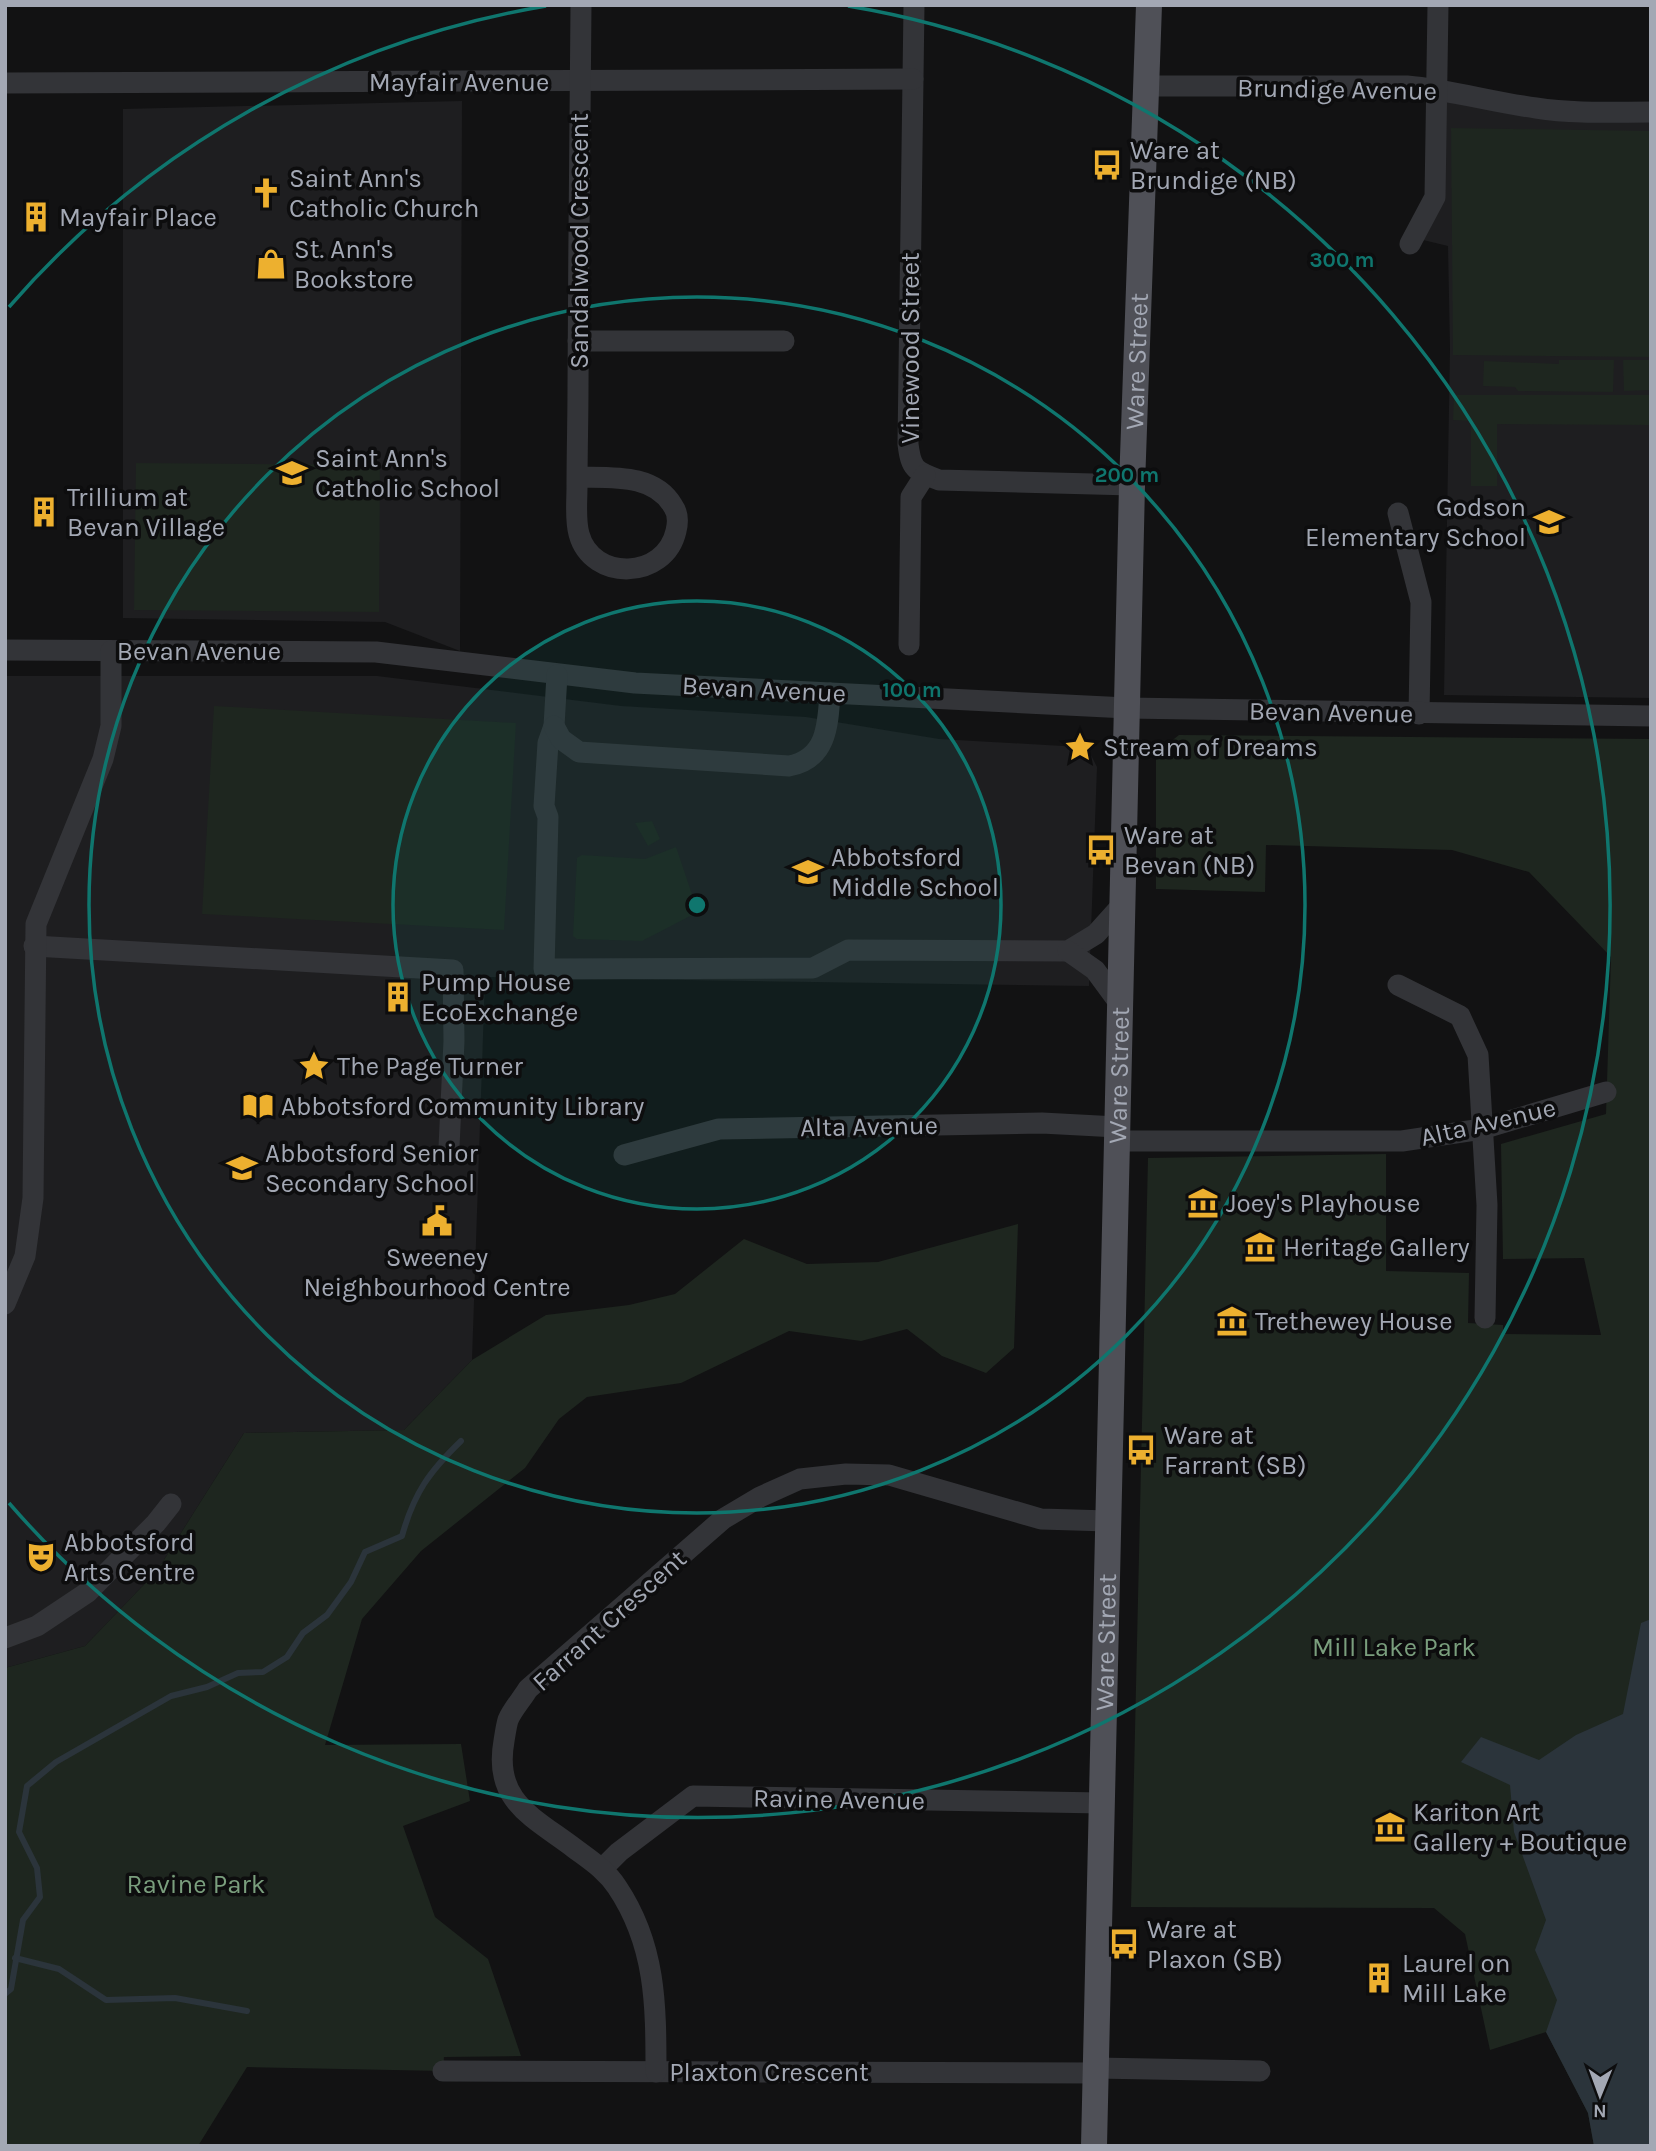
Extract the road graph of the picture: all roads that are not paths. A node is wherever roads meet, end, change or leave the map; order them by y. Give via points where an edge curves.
1 (581, 5) edge
2 (914, 5) edge
3 (1149, 5) edge
4 (1438, 5) edge
5 (913, 79) junction
6 (580, 82) junction
7 (5, 83) edge
8 (1147, 86) junction
9 (1437, 89) junction
10 (1651, 112) edge
11 (1410, 244) dead end
12 (578, 341) junction
13 (784, 341) dead end
14 (925, 475) junction
15 (577, 477) junction
16 (1132, 485) junction
17 (1398, 513) dead end
18 (909, 645) dead end
19 (5, 650) edge
20 (111, 651) junction
21 (557, 675) junction
22 (830, 693) junction
23 (1127, 708) junction
24 (1419, 714) junction
25 (1651, 716) edge
26 (554, 726) junction
27 (1122, 905) junction
28 (34, 946) junction
29 (1068, 951) junction
30 (1398, 985) dead end
31 (1120, 1004) junction
32 (1606, 1092) dead end
33 (1482, 1129) junction
34 (1117, 1134) junction
35 (449, 1147) dead end
36 (624, 1155) dead end
37 (5, 1304) edge
38 (1485, 1318) dead end
39 (171, 1504) dead end
40 (1108, 1521) junction
41 (5, 1638) edge
42 (1102, 1802) junction
43 (602, 1869) junction
44 (1096, 2070) junction
45 (443, 2071) dead end
46 (1260, 2071) dead end
47 (656, 2072) junction
48 (1094, 2146) edge

1 - 6 street, Sandalwood Crescent
2 - 5 street, Vinewood Street
3 - 8 main road, Ware Street
4 - 9 street
5 - 6 street, Mayfair Avenue
5 - 14 street, Vinewood Street via 908,443 910,461
6 - 7 street, Mayfair Avenue
6 - 12 street, Sandalwood Crescent
8 - 9 street, Brundige Avenue
8 - 16 main road, Ware Street
9 - 10 street, Brundige Avenue via 1537,109
9 - 11 street via 1435,197
12 - 13 street
12 - 15 street, Sandalwood Crescent
14 - 16 street, Vinewood Street via 939,480
14 - 18 street via 911,497
15 - 15 street, Sandalwood Crescent via 579,534 594,558 621,569 641,568 666,553 678,525 667,496 639,481
16 - 23 main road, Ware Street
17 - 24 street via 1421,602
19 - 20 street, Bevan Avenue
20 - 21 street, Bevan Avenue via 376,652
20 - 28 street via 110,736 36,924
21 - 22 street, Bevan Avenue
21 - 26 street
22 - 23 street, Bevan Avenue
22 - 26 street via 828,724 814,755 789,766 587,753 569,746
23 - 24 street, Bevan Avenue
23 - 27 main road, Ware Street
24 - 25 street, Bevan Avenue
26 - 29 street via 548,743 544,806 548,817 544,969 813,968 848,950
27 - 29 street via 1096,934
27 - 31 main road, Ware Street
28 - 35 street via 453,970
28 - 37 street via 33,1198 24,1256
29 - 31 street via 1095,970
30 - 33 street via 1460,1016 1478,1055
31 - 34 main road, Ware Street
32 - 33 street, Alta Avenue
33 - 34 street, Alta Avenue via 1402,1141
33 - 38 street via 1487,1205
34 - 36 street, Alta Avenue via 1042,1123 719,1129
34 - 40 main road, Ware Street
39 - 41 street via 88,1592 37,1626
40 - 42 main road, Ware Street
40 - 43 street, Farrant Crescent via 1041,1519 889,1475 846,1474 800,1479 723,1519 550,1668 528,1689 508,1720 502,1776 511,1796 524,1811
42 - 43 street, Ravine Avenue via 693,1796
42 - 44 main road, Ware Street
43 - 47 street, Farrant Crescent via 617,1887 645,1941 655,2000
44 - 46 street, Plaxton Crescent
44 - 47 street, Plaxton Crescent
44 - 48 main road, Ware Street
45 - 47 street, Plaxton Crescent

